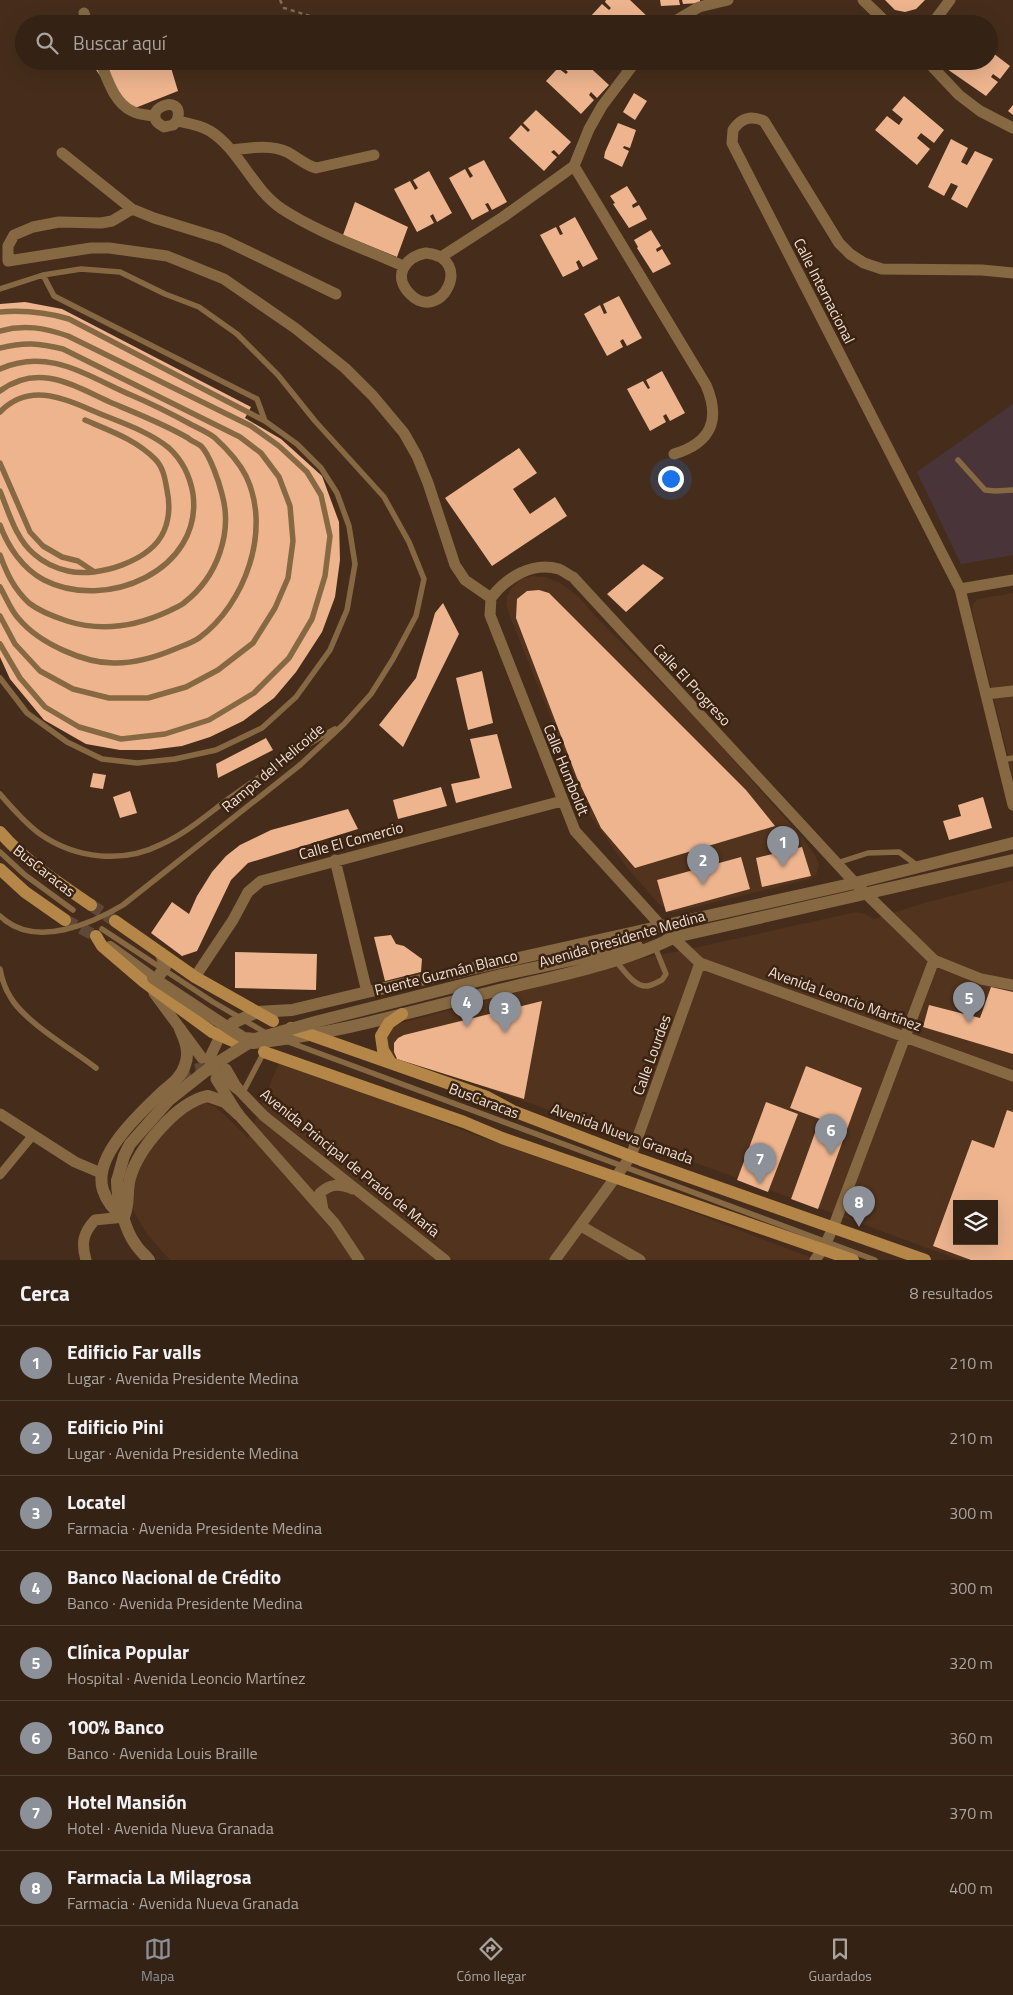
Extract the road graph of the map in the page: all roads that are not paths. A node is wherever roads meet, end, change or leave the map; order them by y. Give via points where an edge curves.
1 (728, 0) edge
2 (863, 0) edge
3 (950, 0) edge
4 (686, 15) edge
5 (879, 15) edge
6 (939, 15) edge
7 (104, 70) edge
8 (629, 70) edge
9 (935, 70) edge
10 (155, 116) junction
11 (177, 121) junction
12 (1013, 128) edge
13 (231, 150) junction
14 (62, 153) dead end
15 (374, 155) dead end
16 (574, 166) junction
17 (132, 209) junction
18 (441, 257) junction
19 (403, 266) junction
20 (1013, 273) edge
21 (43, 275) junction
22 (0, 289) edge
23 (336, 294) dead end
24 (0, 312) edge
25 (0, 331) edge
26 (0, 348) edge
27 (0, 369) edge
28 (0, 391) edge
29 (0, 412) edge
30 (85, 420) dead end
31 (265, 420) junction
32 (674, 454) dead end
33 (958, 460) dead end
34 (0, 463) edge
35 (1013, 490) edge
36 (0, 491) edge
37 (0, 526) edge
38 (0, 555) edge
39 (94, 571) junction
40 (1013, 580) edge
41 (0, 587) edge
42 (960, 589) junction
43 (491, 598) junction
44 (0, 616) edge
45 (0, 644) edge
46 (0, 678) edge
47 (1013, 691) edge
48 (986, 694) junction
49 (344, 724) junction
50 (1008, 759) edge
51 (0, 794) edge
52 (562, 801) junction
53 (1013, 805) edge
54 (0, 832) edge
55 (1013, 843) edge
56 (0, 852) edge
57 (335, 860) junction
58 (1013, 860) edge
59 (837, 863) junction
60 (919, 866) junction
61 (0, 869) edge
62 (855, 883) junction
63 (866, 895) junction
64 (91, 905) tunnel mouth
65 (728, 912) junction
66 (69, 915) joint
67 (0, 916) edge
68 (115, 921) tunnel mouth
69 (662, 927) junction
70 (99, 933) tunnel mouth
71 (675, 937) junction
72 (656, 947) junction
73 (161, 952) junction
74 (615, 960) junction
75 (934, 960) junction
76 (700, 964) junction
77 (0, 969) edge
78 (154, 977) junction
79 (194, 977) junction
80 (1013, 985) edge
81 (367, 992) junction
82 (257, 1012) junction
83 (402, 1014) junction
84 (241, 1019) junction
85 (273, 1021) dead end
86 (291, 1028) dead end
87 (180, 1029) junction
88 (220, 1036) junction
89 (308, 1036) junction
90 (906, 1036) junction
91 (255, 1039) junction
92 (284, 1040) junction
93 (240, 1044) joint
94 (264, 1052) joint
95 (202, 1058) dead end
96 (391, 1063) junction
97 (96, 1068) dead end
98 (217, 1073) junction
99 (1013, 1076) edge
100 (239, 1091) junction
101 (0, 1114) edge
102 (238, 1114) junction
103 (33, 1136) junction
104 (628, 1161) junction
105 (101, 1173) junction
106 (0, 1175) edge
107 (616, 1178) junction
108 (359, 1191) junction
109 (324, 1213) junction
110 (124, 1217) junction
111 (581, 1226) junction
112 (833, 1228) junction
113 (825, 1245) junction
114 (86, 1260) edge
115 (149, 1260) edge
116 (359, 1260) edge
117 (445, 1260) edge
118 (555, 1260) edge
119 (640, 1260) edge
120 (815, 1260) edge
121 (853, 1260) edge
122 (875, 1260) edge
123 (925, 1260) edge

1 - 4 street via 700,7
2 - 5 street
3 - 6 street
7 - 10 street via 123,105 132,112
8 - 16 street via 602,106
9 - 12 street via 973,106
10 - 11 street via 164,127
10 - 11 street via 158,108 169,104 177,110
11 - 13 street via 209,130
13 - 15 street via 278,148 316,168
13 - 19 street via 280,208 301,221
14 - 17 street
16 - 18 street
16 - 32 street via 713,400 709,431 690,450
17 - 23 street via 222,239
17 - 43 street via 112,221 101,223 60,222 33,227 14,235 8,246 8,261 91,248 167,256 224,279 287,322 345,368 404,434 428,483 455,565 465,580
18 - 19 street via 419,254
18 - 19 street via 451,270 452,279 445,294 430,302 421,301 408,292 401,277
20 - 42 street, Calle Internacional via 882,269 864,263 839,243 764,121 751,117 743,119 733,130 732,143
21 - 22 lane
21 - 31 lane via 54,296 257,399
21 - 49 lane via 81,269 120,272 199,307 237,334 278,375 384,496 409,542 424,579 416,616 393,659 371,694
24 - 31 lane via 44,312 70,319
25 - 45 lane via 16,327 44,328 68,336 251,426 307,472 321,495 330,536 324,576 312,619 289,658 254,693 209,720 165,734 121,739 80,727 45,707 20,678
26 - 44 lane via 40,343 63,349 240,437 261,453 279,476 290,506 293,541 288,578 276,608 253,643 218,670 186,687 148,698 109,698 73,689 40,671 15,644
27 - 41 lane via 14,362 56,362 164,409 214,437 246,476 255,503 255,537 249,572 228,609 198,639 155,658 116,664 80,657 45,642 18,619
28 - 38 lane via 13,382 47,377 71,384 201,446 217,477 224,502 226,530 219,557 204,584 184,603 152,619 115,627 83,626 30,604 10,582
29 - 37 lane via 27,395 49,394 148,436 169,448 182,464 191,482 195,508 188,532 173,557 149,577 120,588 92,592 44,580 21,562
30 - 39 lane via 137,443 156,460 164,473 170,511 164,532 146,553 120,566
31 - 46 lane via 297,444 327,476 350,526 355,564 347,610 330,650 296,697 262,728 216,750 138,763 102,759 67,742 27,713
33 - 35 lane via 985,490
34 - 39 lane via 30,532 43,546
36 - 39 lane via 20,539 33,554 48,564 70,571
40 - 42 street
42 - 48 street, Calle Internacional
43 - 52 street, Calle Humboldt via 490,615
43 - 59 street, Calle El Progreso via 501,584 517,573 540,568 559,569 573,578
47 - 48 street
48 - 50 street, Calle Internacional
49 - 51 lane, Rampa del Helicoide via 294,752 172,839 130,855 113,857 84,853 54,842 39,833
49 - 67 lane, Rampa del Helicoide, bridge via 300,765 122,905 106,914 91,922 40,932 17,929
50 - 53 street, Calle Internacional
52 - 57 street, Calle El Comercio
52 - 69 street, Calle Humboldt via 575,831
54 - 64 main road via 37,868
55 - 60 street, Avenida Presidente Medina
56 - 66 lane, BusCaracas
57 - 79 street, Calle El Comercio via 261,881 248,892
57 - 81 street
58 - 63 street, Avenida Presidente Medina
59 - 60 lane via 868,853 899,852
59 - 62 street, Calle El Progreso
60 - 62 street, Avenida Presidente Medina
61 - 66 main road via 25,892
62 - 63 street, Calle El Progreso
62 - 65 street, Avenida Presidente Medina
63 - 71 street, Avenida Presidente Medina
63 - 75 street, Calle El Progreso
65 - 69 street, Avenida Presidente Medina
65 - 71 street
68 - 73 main road
69 - 71 street, Calle Humboldt
69 - 81 street, Avenida Presidente Medina
70 - 78 street
71 - 72 street, Avenida Presidente Medina
71 - 76 street, Avenida Leoncio Martínez
71 - 91 street, Puente Guzmán Blanco, bridge via 501,975
72 - 74 street, Avenida Presidente Medina
72 - 74 lane via 666,974 662,980 647,986 638,984
73 - 78 street via 164,960
73 - 79 main road
74 - 83 street, Avenida Presidente Medina
75 - 80 street via 981,979
75 - 90 street
76 - 90 street, Avenida Leoncio Martínez
76 - 104 street, Calle Lourdes
77 - 97 lane via 11,999 24,1014
78 - 84 lane, BusCaracas
78 - 87 street via 163,1004
78 - 88 main road
78 - 91 street, bridge via 236,1034
79 - 82 main road
81 - 82 street, Avenida Presidente Medina via 292,1010
82 - 84 street
82 - 85 main road
83 - 89 street, Avenida Presidente Medina
83 - 96 main road via 389,1023 381,1036 383,1050
84 - 88 street
84 - 92 lane, BusCaracas
86 - 89 main road, Avenida Nueva Granada
87 - 95 street
87 - 105 street via 187,1059 179,1076 128,1127 110,1151
88 - 93 main road
88 - 98 street via 211,1055
89 - 92 street, Avenida Presidente Medina
89 - 96 main road, Avenida Nueva Granada
90 - 99 street, Avenida Leoncio Martínez
90 - 112 street
91 - 110 street, Puente Guzmán Blanco, bridge via 212,1066 169,1100 130,1144 116,1181
92 - 93 street, Avenida Presidente Medina
92 - 104 lane, BusCaracas
94 - 100 lane
94 - 107 main road
96 - 104 main road, Avenida Nueva Granada via 486,1097
98 - 100 street
98 - 102 street
100 - 108 street, Avenida Principal de Prado de María via 264,1116
101 - 103 street
102 - 109 street
102 - 110 street via 225,1102 208,1096 192,1102 171,1118 146,1145 134,1168
103 - 105 street via 75,1162
103 - 106 street
104 - 107 street, Calle Lourdes
104 - 112 main road, Avenida Nueva Granada
104 - 113 lane, BusCaracas
105 - 110 street via 101,1183 109,1203
107 - 111 street
107 - 113 main road
108 - 109 street via 339,1184 328,1186 320,1193
108 - 117 street, Avenida Principal de Prado de María
109 - 116 street
110 - 114 street via 95,1220 87,1229 83,1248
110 - 115 street via 135,1245
111 - 118 street
111 - 119 street
112 - 113 street
112 - 123 main road, Avenida Nueva Granada
113 - 120 street
113 - 121 main road
113 - 122 lane, BusCaracas

